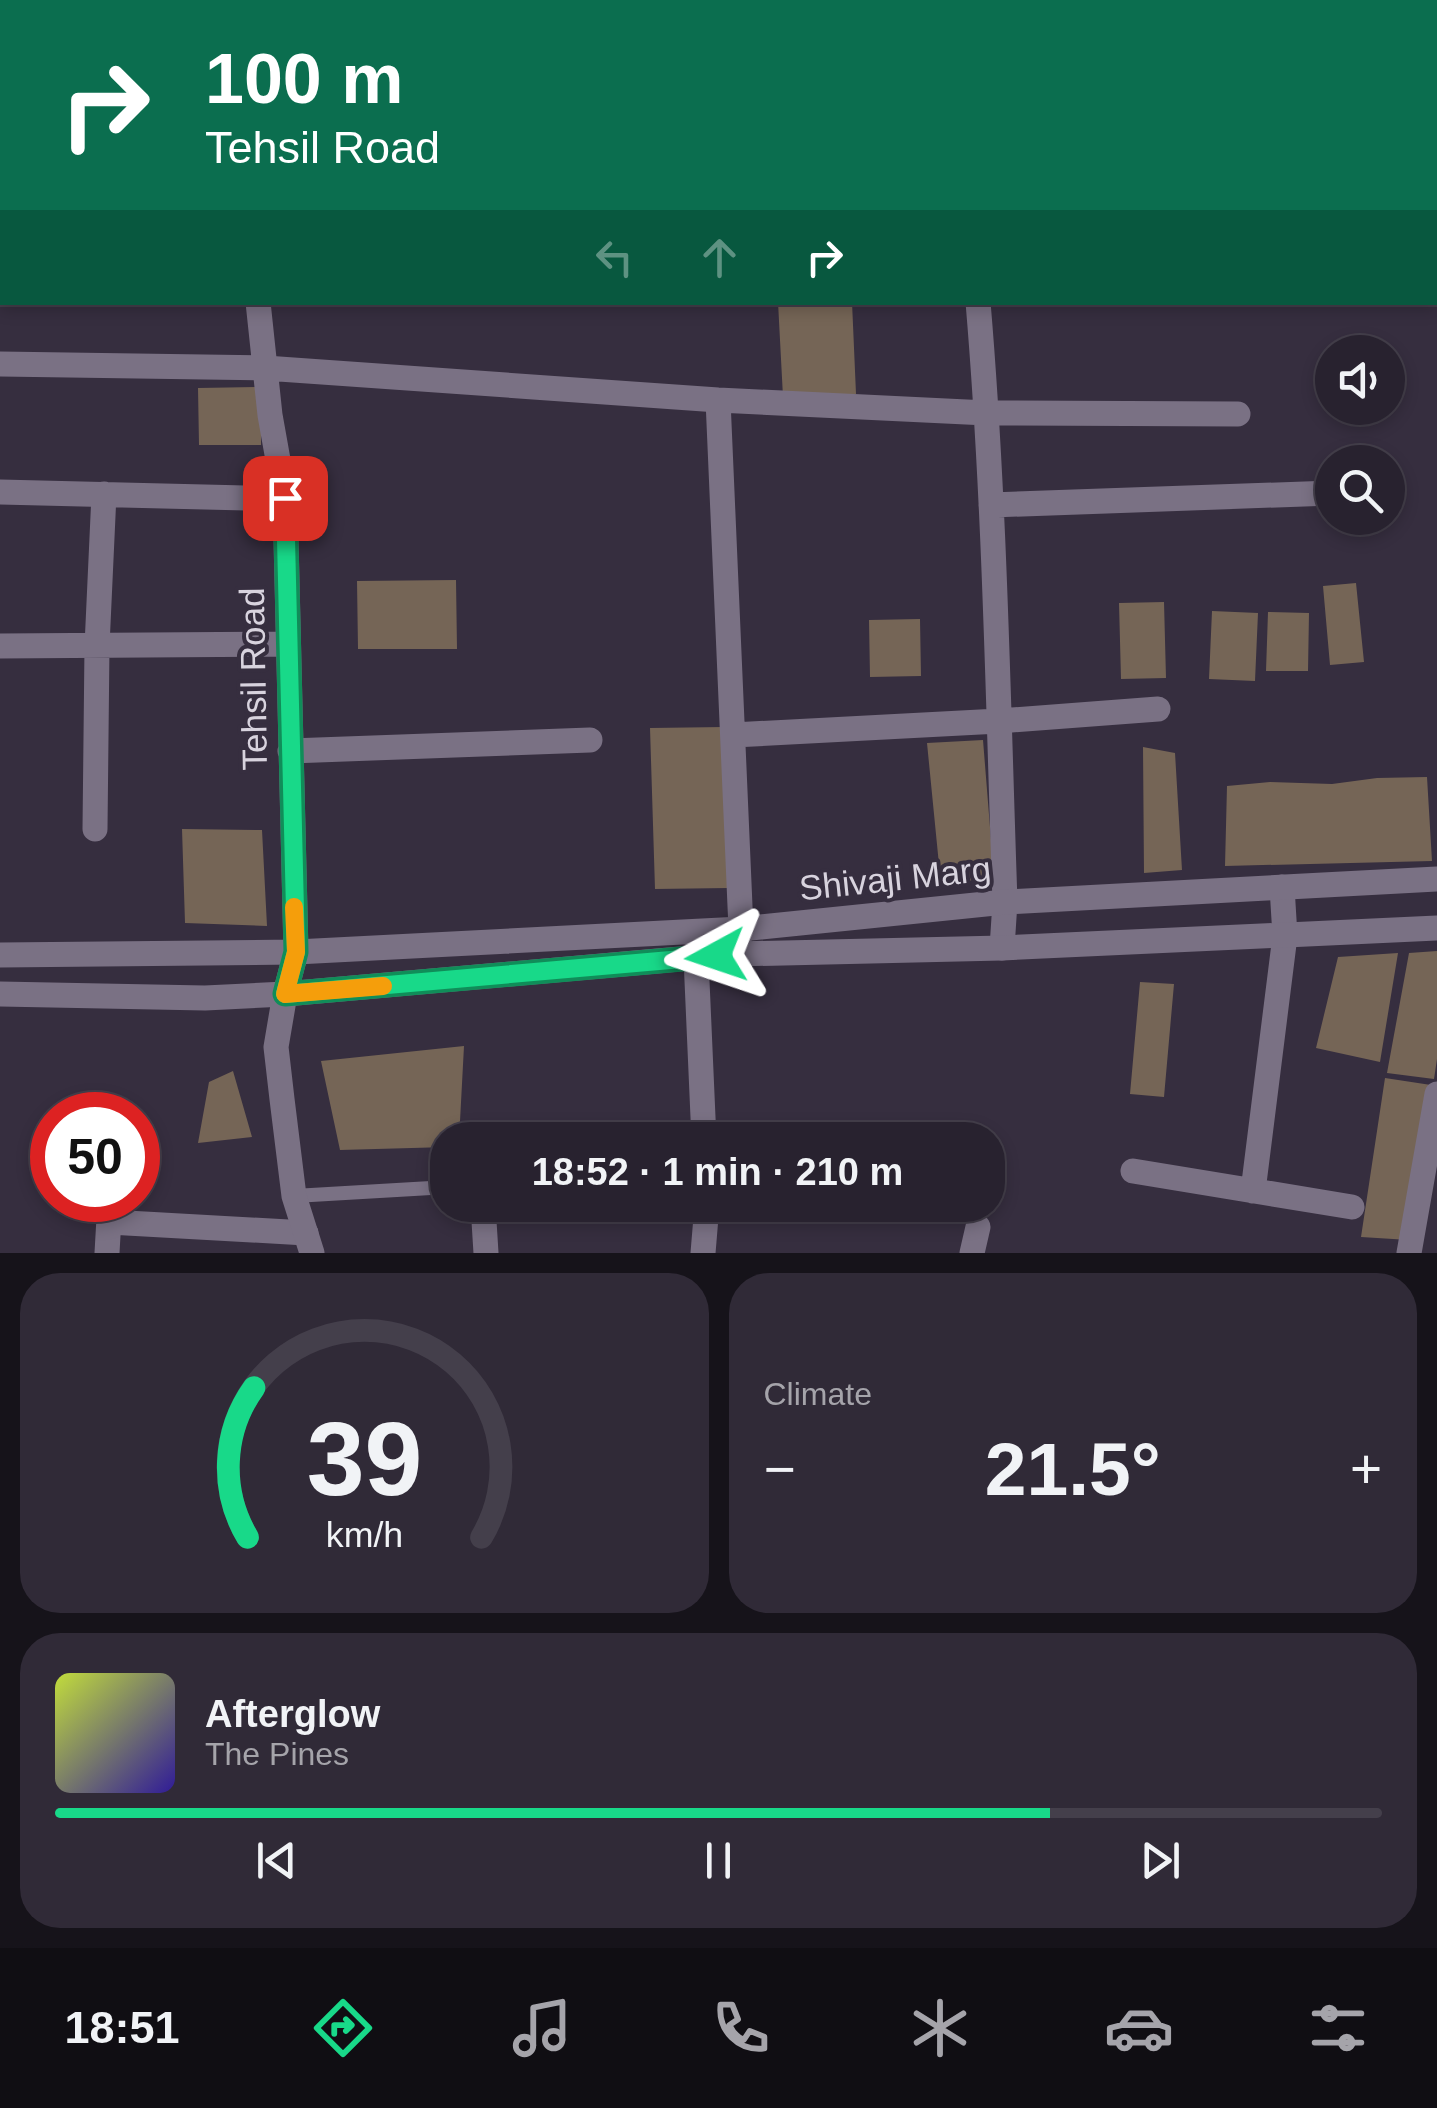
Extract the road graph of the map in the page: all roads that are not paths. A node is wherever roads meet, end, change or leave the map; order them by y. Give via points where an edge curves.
1 (258, 305) edge
2 (978, 305) edge
3 (0, 364) edge
4 (265, 368) junction
5 (718, 400) junction
6 (987, 413) junction
7 (1238, 414) dead end
8 (0, 492) edge
9 (104, 494) junction
10 (1315, 495) edge
11 (285, 498) junction
12 (991, 506) junction
13 (287, 644) junction
14 (0, 646) edge
15 (97, 646) junction
16 (1158, 709) dead end
17 (999, 720) junction
18 (732, 735) junction
19 (590, 740) dead end
20 (290, 751) junction
21 (95, 829) dead end
22 (1437, 879) edge
23 (1282, 888) junction
24 (1005, 902) junction
25 (1437, 928) edge
26 (1286, 936) junction
27 (738, 941) junction
28 (1002, 948) junction
29 (296, 952) junction
30 (0, 955) edge
31 (696, 958) junction
32 (0, 994) edge
33 (285, 994) junction
34 (1437, 1094) edge
35 (703, 1122) edge
36 (1133, 1171) dead end
37 (430, 1189) edge
38 (1252, 1190) junction
39 (294, 1196) junction
40 (1352, 1207) dead end
41 (160, 1219) edge
42 (109, 1222) edge
43 (485, 1222) edge
44 (706, 1222) edge
45 (978, 1227) dead end
46 (309, 1243) edge
47 (107, 1253) edge
48 (486, 1253) edge
49 (703, 1253) edge
50 (972, 1253) edge
51 (1409, 1253) edge

1 - 4 street, Tehsil Road
2 - 6 street
3 - 4 street
4 - 5 street
4 - 11 street, Tehsil Road
5 - 6 street
5 - 18 street
6 - 7 street
6 - 12 street
8 - 9 street
9 - 11 street
9 - 15 street
10 - 12 street
11 - 13 street, Tehsil Road
12 - 17 street
13 - 15 street
13 - 20 street, Tehsil Road
14 - 15 street
15 - 21 street
16 - 17 street
17 - 18 street
17 - 24 street
18 - 27 street
19 - 20 street
20 - 29 street, Tehsil Road
22 - 23 street, Shivaji Marg
23 - 24 street, Shivaji Marg
23 - 26 street
24 - 27 street, Shivaji Marg
24 - 28 street
25 - 26 street, Shivaji Marg
26 - 28 street, Shivaji Marg
26 - 38 street
27 - 28 street, Shivaji Marg
27 - 29 street, Shivaji Marg
27 - 31 street, Shivaji Marg
29 - 30 street, Shivaji Marg
29 - 33 street, Tehsil Road
31 - 33 street, Shivaji Marg
31 - 35 street
32 - 33 street, Shivaji Marg
33 - 39 street, Tehsil Road via 276,1047
34 - 51 street
36 - 38 street
37 - 39 lane
38 - 40 street
39 - 46 street, Tehsil Road
41 - 46 street
42 - 47 street
43 - 48 street
44 - 49 street
45 - 50 street

